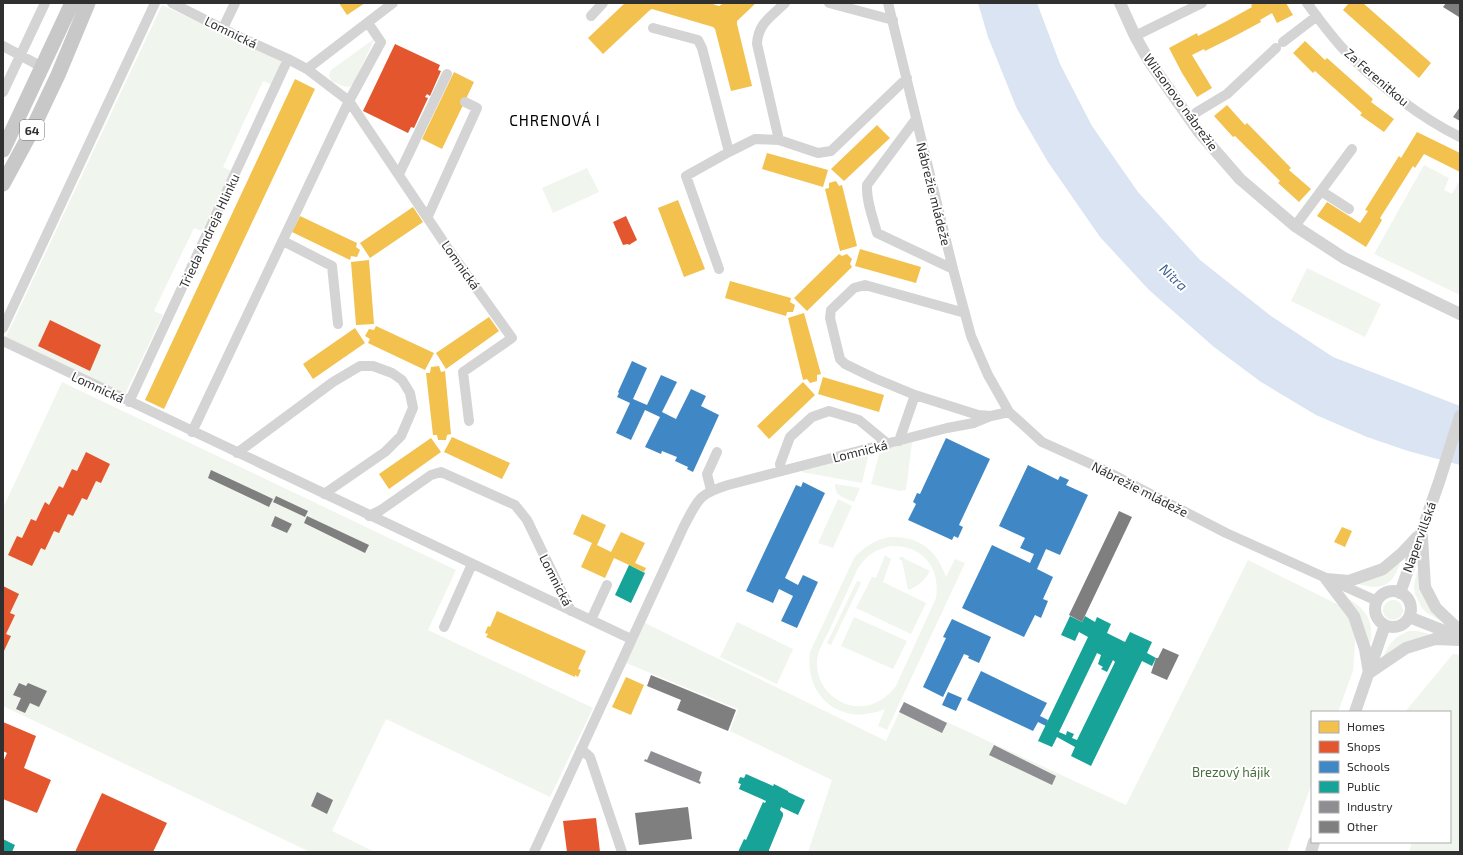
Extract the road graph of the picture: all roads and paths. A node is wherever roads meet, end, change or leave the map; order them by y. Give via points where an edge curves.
1 (45, 3) edge
2 (72, 3) edge
3 (88, 3) edge
4 (155, 3) edge
5 (172, 3) edge
6 (235, 3) edge
7 (393, 3) edge
8 (603, 3) edge
9 (785, 3) edge
10 (829, 3) edge
11 (888, 3) edge
12 (1120, 3) edge
13 (1202, 3) edge
14 (1307, 3) edge
15 (591, 16) dead end
16 (1317, 16) junction
17 (893, 20) junction
18 (368, 23) junction
19 (223, 28) junction
20 (653, 28) dead end
21 (1136, 36) junction
22 (3, 46) edge
23 (20, 55) junction
24 (288, 59) junction
25 (42, 66) junction
26 (307, 70) junction
27 (447, 74) dead end
28 (58, 75) junction
29 (907, 78) junction
30 (3, 92) edge
31 (349, 101) junction
32 (465, 102) dead end
33 (916, 119) junction
34 (1190, 119) junction
35 (1460, 137) edge
36 (779, 140) junction
37 (1352, 149) dead end
38 (3, 150) edge
39 (729, 152) junction
40 (398, 174) junction
41 (3, 184) edge
42 (1321, 191) junction
43 (1349, 209) dead end
44 (428, 216) junction
45 (1295, 226) junction
46 (283, 241) junction
47 (719, 269) dead end
48 (953, 269) junction
49 (965, 313) junction
50 (1460, 314) edge
51 (338, 324) dead end
52 (3, 328) edge
53 (3, 341) edge
54 (915, 395) junction
55 (129, 402) junction
56 (1009, 412) junction
57 (990, 416) junction
58 (1460, 416) edge
59 (469, 422) dead end
60 (192, 432) junction
61 (899, 441) junction
62 (888, 444) junction
63 (717, 452) dead end
64 (237, 453) junction
65 (781, 470) junction
66 (711, 490) junction
67 (324, 494) junction
68 (370, 516) junction
69 (1421, 532) junction
70 (472, 564) junction
71 (1326, 579) junction
72 (607, 585) dead end
73 (1400, 593) junction
74 (1377, 601) junction
75 (571, 611) junction
76 (1409, 617) junction
77 (591, 620) junction
78 (1385, 625) junction
79 (444, 627) dead end
80 (1460, 631) edge
81 (1460, 637) edge
82 (631, 639) junction
83 (1460, 640) edge
84 (1369, 673) junction
85 (1355, 711) edge
86 (581, 749) junction
87 (534, 852) edge
88 (622, 852) edge

1 - 23 street
2 - 25 main road, 64
3 - 28 main road, 64
4 - 52 street
5 - 19 street, Lomnická
6 - 19 street
7 - 18 street
8 - 15 street
9 - 36 street via 764,23 757,34 760,59
10 - 17 street
11 - 17 street, Nábrežie mládeže
12 - 21 street, Wilsonovo nábrežie
13 - 21 street
14 - 16 street, Za Ferenitkou
16 - 34 street via 1279,45 1227,94
16 - 35 street, Za Ferenitkou via 1349,55 1378,81 1410,106
17 - 29 street, Nábrežie mládeže
18 - 26 street
18 - 31 street via 381,42
19 - 24 street, Lomnická
20 - 39 street via 698,40
21 - 34 street, Wilsonovo nábrežie
22 - 23 street
23 - 25 street
23 - 30 street
24 - 26 street, Lomnická
24 - 55 street, Trieda Andreja Hlinku
25 - 28 main road
25 - 38 main road, 64
26 - 31 street, Lomnická
27 - 40 street
28 - 41 main road, 64
29 - 33 street, Nábrežie mládeže
29 - 36 street via 831,151 818,153
31 - 40 street, Lomnická
31 - 46 street
32 - 44 street via 477,108
33 - 48 street, Nábrežie mládeže
33 - 48 street, Nábrežie mládeže via 867,185 873,220 877,234
34 - 45 street, Wilsonovo nábrežie via 1240,179
36 - 39 street via 755,139
37 - 42 street
39 - 47 street via 686,176
40 - 44 street, Lomnická
42 - 43 street
42 - 45 street
44 - 59 street, Lomnická via 512,338 463,372
45 - 50 street, Wilsonovo nábrežie via 1344,258
46 - 51 street via 332,266
46 - 60 street
48 - 49 street, Nábrežie mládeže
49 - 54 street via 865,285 854,288 831,310 830,318 840,359 874,378
49 - 56 street, Nábrežie mládeže via 981,360
53 - 55 street, Lomnická
54 - 57 street via 978,415
54 - 61 street
55 - 60 street, Lomnická
56 - 57 street, Lomnická
56 - 71 street, Nábrežie mládeže via 1042,442 1102,468 1226,533
57 - 61 street, Lomnická via 974,423
58 - 69 street, Napervillská
60 - 64 street, Lomnická
61 - 62 street, Lomnická
62 - 65 street, Lomnická
62 - 65 street via 859,420 829,411 812,417 790,437 780,464
63 - 66 street via 707,474
64 - 67 street, Lomnická
64 - 67 street via 333,382 360,366 373,366 392,373 402,380 410,392 413,408 401,436 385,452
65 - 66 street, Lomnická
66 - 82 street, Lomnická via 698,500 684,526
67 - 68 street, Lomnická
68 - 70 street, Lomnická
68 - 75 street, Lomnická via 431,475 440,472 515,505 527,520
69 - 71 street via 1402,554 1383,569 1348,581
69 - 73 street, Napervillská
69 - 80 street via 1425,587 1436,608
70 - 75 street, Lomnická
70 - 79 street
71 - 74 street, Nábrežie mládeže
71 - 84 street via 1354,616 1365,649
72 - 77 street
73 - 74 street via 1387,593
73 - 76 street via 1410,606
74 - 78 street via 1376,614
75 - 77 street, Lomnická
76 - 78 street via 1405,623 1398,626
76 - 81 street
77 - 82 street, Lomnická
78 - 84 street
82 - 86 street, Lomnická
83 - 84 street via 1435,639 1406,648
84 - 85 street
86 - 87 street, Lomnická
86 - 88 street via 590,757

